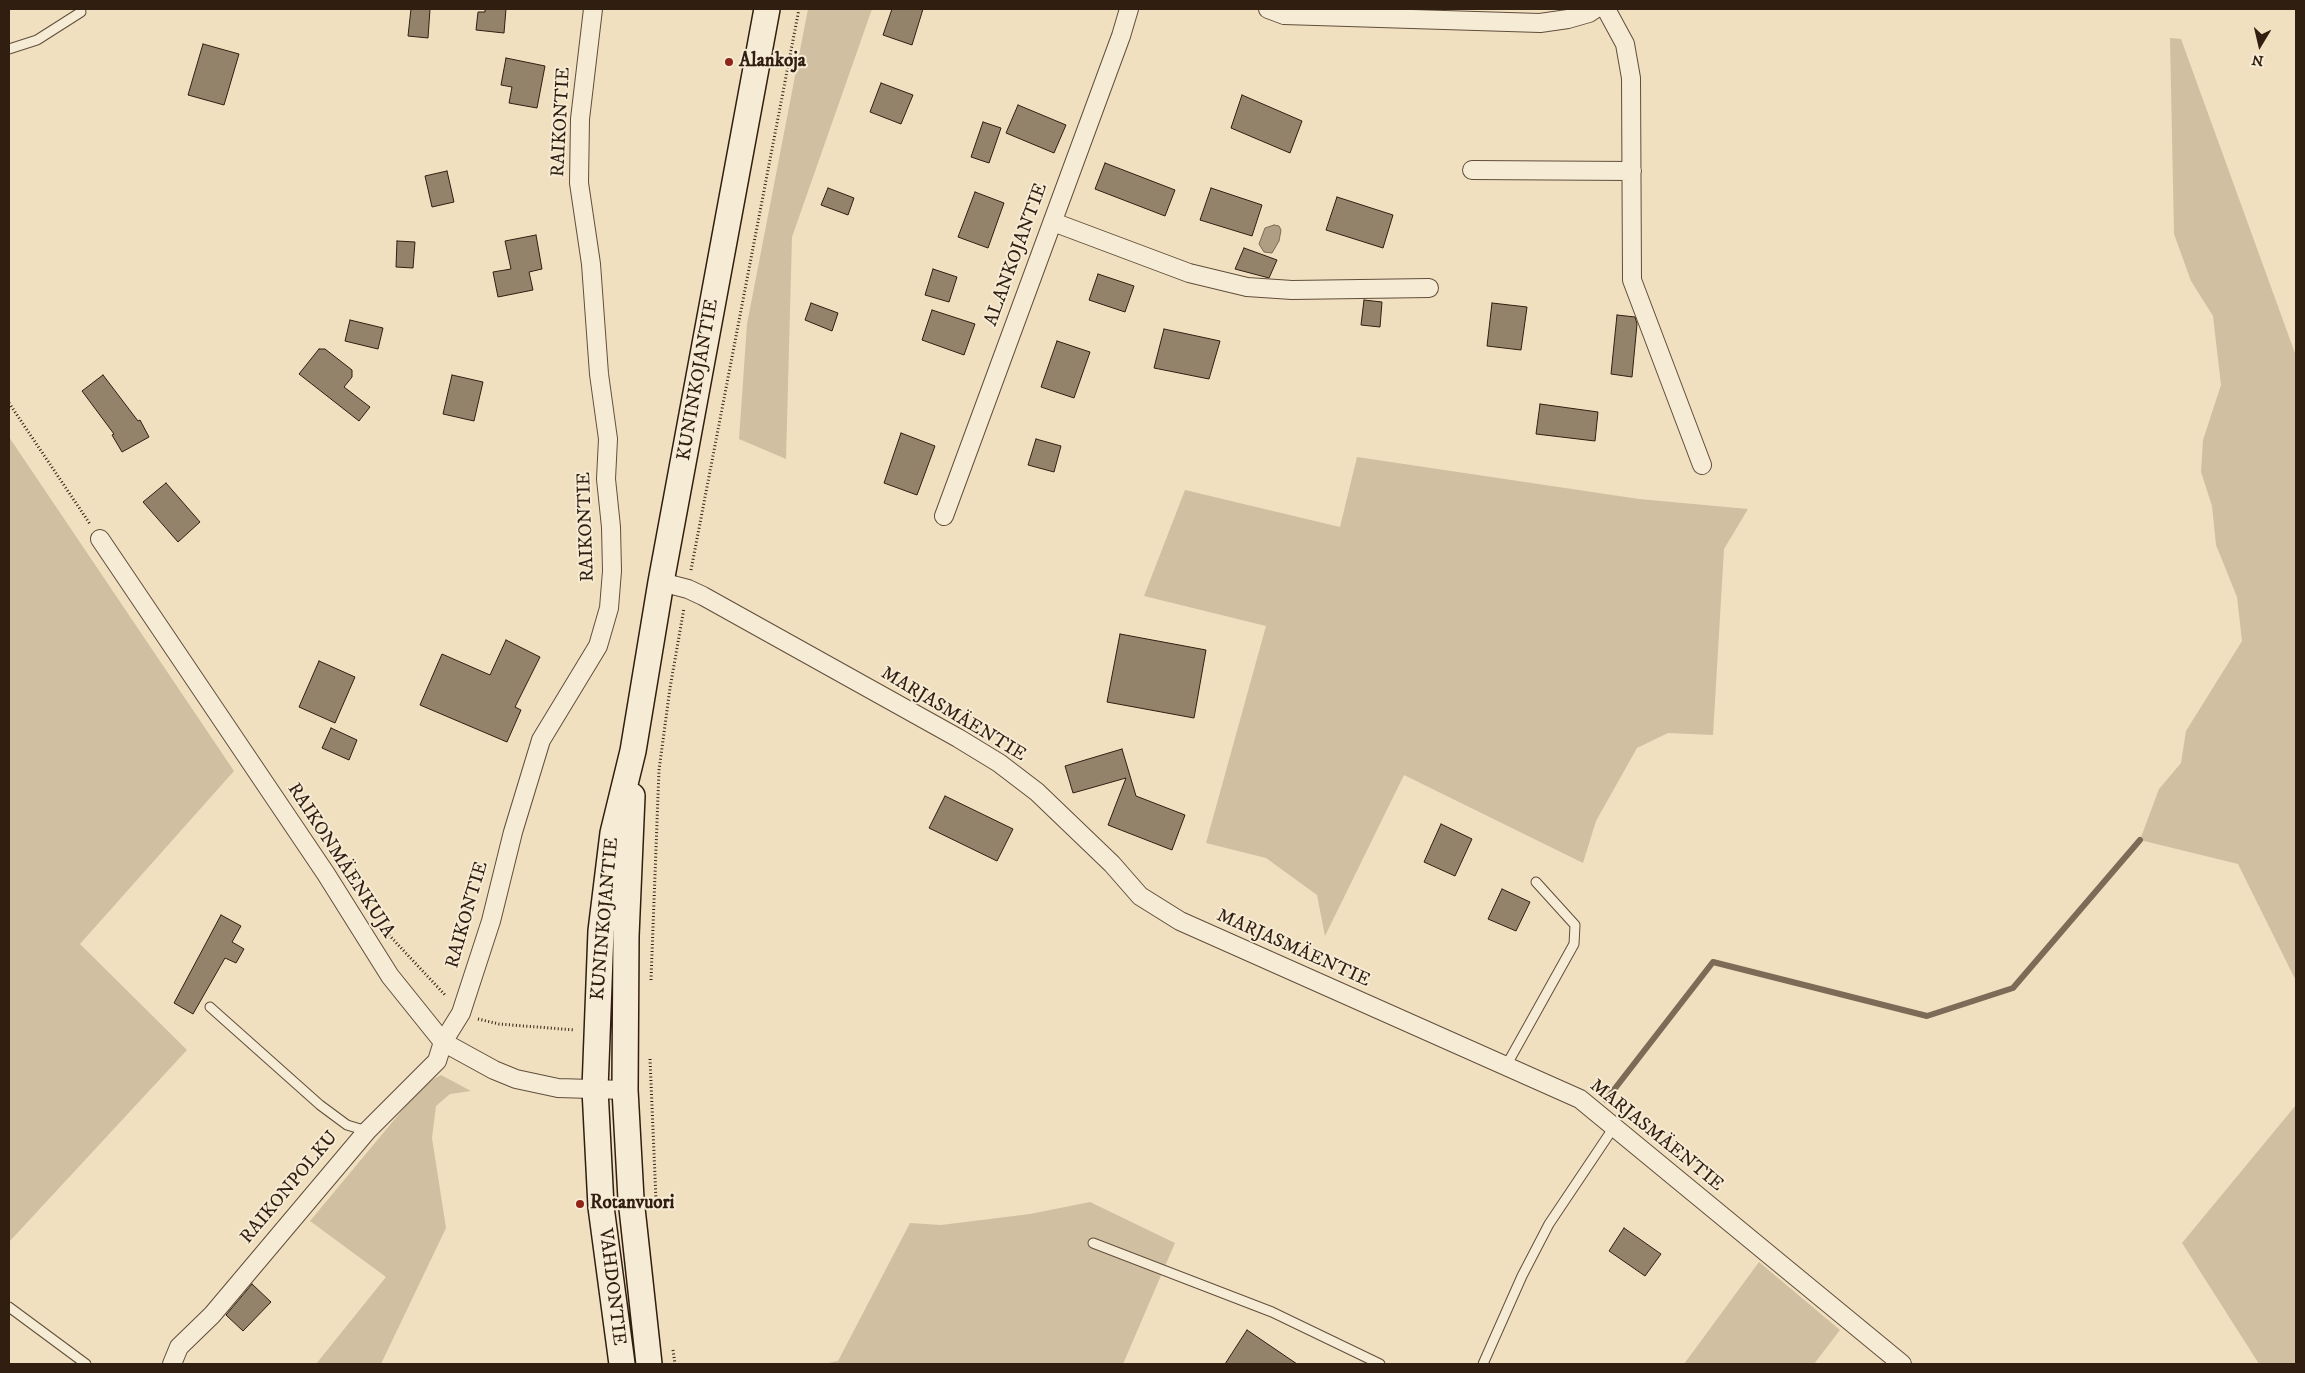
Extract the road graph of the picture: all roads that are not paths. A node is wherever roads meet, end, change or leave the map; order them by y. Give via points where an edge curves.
1 (593, 9) edge
2 (767, 9) edge
3 (1268, 9) edge
4 (1595, 9) edge
5 (1606, 9) edge
6 (1127, 10) edge
7 (80, 12) dead end
8 (9, 49) edge
9 (1472, 170) dead end
10 (1632, 170) junction
11 (1052, 222) junction
12 (1429, 288) dead end
13 (1702, 465) dead end
14 (944, 516) dead end
15 (100, 539) road end
16 (661, 582) junction
17 (633, 751) junction
18 (1536, 882) dead end
19 (210, 1007) dead end
20 (443, 1042) junction
21 (1506, 1066) junction
22 (595, 1089) junction
23 (625, 1090) junction
24 (1614, 1127) junction
25 (367, 1131) junction
26 (1093, 1243) dead end
27 (9, 1307) edge
28 (86, 1364) edge
29 (172, 1364) edge
30 (622, 1364) edge
31 (649, 1364) edge
32 (1380, 1364) edge
33 (1483, 1364) edge
34 (1902, 1364) edge

1 - 20 street, RAIKONTIE via 580,119 579,184 591,264 599,374 608,439 606,479 612,549 609,608 598,646 540,740 491,921 461,1013
2 - 16 main road, KUNINKOJANTIE
3 - 4 street via 1284,15 1540,23 1568,19
5 - 10 street via 1624,44 1631,78
6 - 11 street, ALANKOJANTIE
7 - 8 lane via 37,40
9 - 10 street
10 - 13 street via 1632,280
11 - 12 street via 1189,273 1247,287 1292,290
11 - 14 street, ALANKOJANTIE
15 - 20 street, RAIKONMÄENKUJA via 326,874 390,976
16 - 17 main road, KUNINKOJANTIE
16 - 21 street, MARJASMÄENTIE via 688,589 999,763 1037,792 1112,864 1140,896 1180,922
17 - 22 main road, KUNINKOJANTIE via 613,833 601,931
17 - 23 main road, KUNINKOJANTIE via 626,936
18 - 21 lane via 1576,925 1574,944
19 - 25 lane via 320,1105 347,1125
20 - 22 street, RAIKONMÄENKUJA via 516,1079 558,1088
20 - 25 street, RAIKONPOLKU via 437,1061
21 - 24 street, MARJASMÄENTIE via 1580,1099
22 - 23 street, RAIKONMÄENKUJA
22 - 30 main road, VAHDONTIE via 601,1207
23 - 31 main road, VAHDONTIE via 631,1199
24 - 33 lane via 1549,1224
24 - 34 street, MARJASMÄENTIE
25 - 29 street, RAIKONPOLKU via 212,1315 179,1347
26 - 32 lane via 1272,1312
27 - 28 lane

